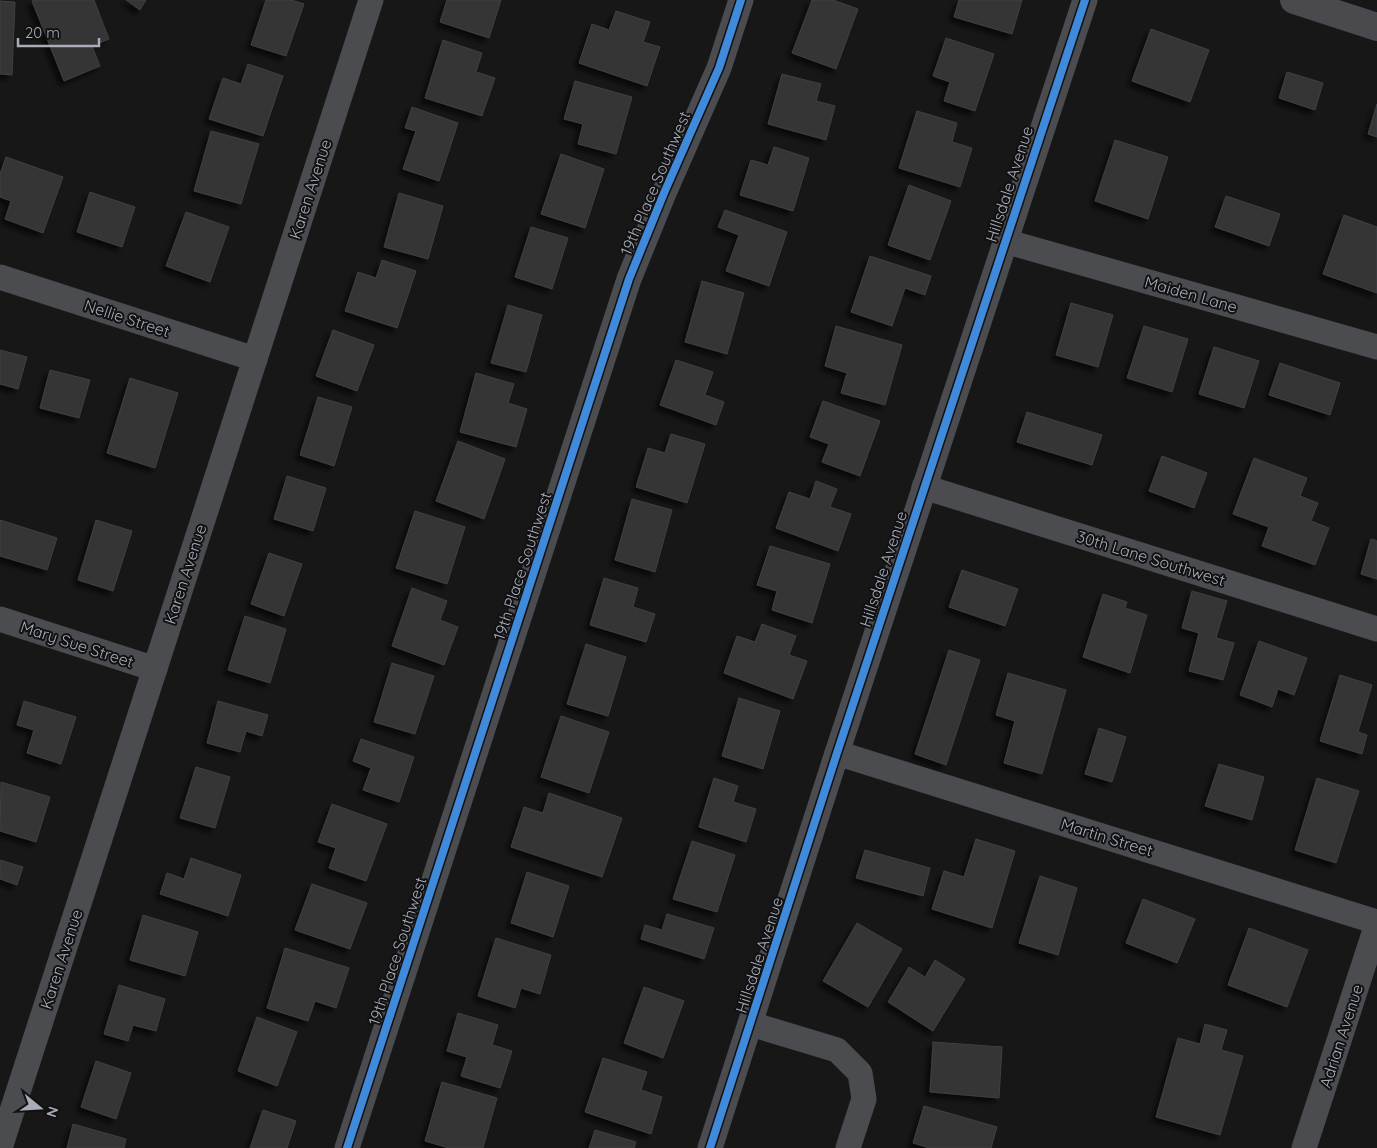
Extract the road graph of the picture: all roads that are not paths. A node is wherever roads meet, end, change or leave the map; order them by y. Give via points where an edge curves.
1 (370, 0) edge
2 (741, 0) edge
3 (1085, 0) edge
4 (1294, 0) edge
5 (1377, 27) edge
6 (1005, 241) junction
7 (0, 277) edge
8 (1377, 347) edge
9 (254, 359) junction
10 (924, 487) junction
11 (0, 619) edge
12 (1377, 629) edge
13 (155, 669) junction
14 (837, 753) junction
15 (1377, 923) edge
16 (751, 1024) junction
17 (0, 1148) edge
18 (347, 1148) edge
19 (710, 1148) edge
20 (848, 1148) edge
21 (1304, 1148) edge

1 - 9 street, Karen Avenue
2 - 18 street, 19th Place Southwest via 719,68 629,279
3 - 6 street, Hillsdale Avenue
4 - 5 street
6 - 8 street, Maiden Lane
6 - 10 street, Hillsdale Avenue
7 - 9 street, Nellie Street
9 - 13 street, Karen Avenue
10 - 12 street, 30th Lane Southwest
10 - 14 street, Hillsdale Avenue
11 - 13 street, Mary Sue Street
13 - 17 street, Karen Avenue
14 - 15 street, Martin Street
14 - 16 street, Hillsdale Avenue
15 - 21 street, Adrian Avenue
16 - 19 street, Hillsdale Avenue
16 - 20 street via 837,1050 860,1073 864,1098

